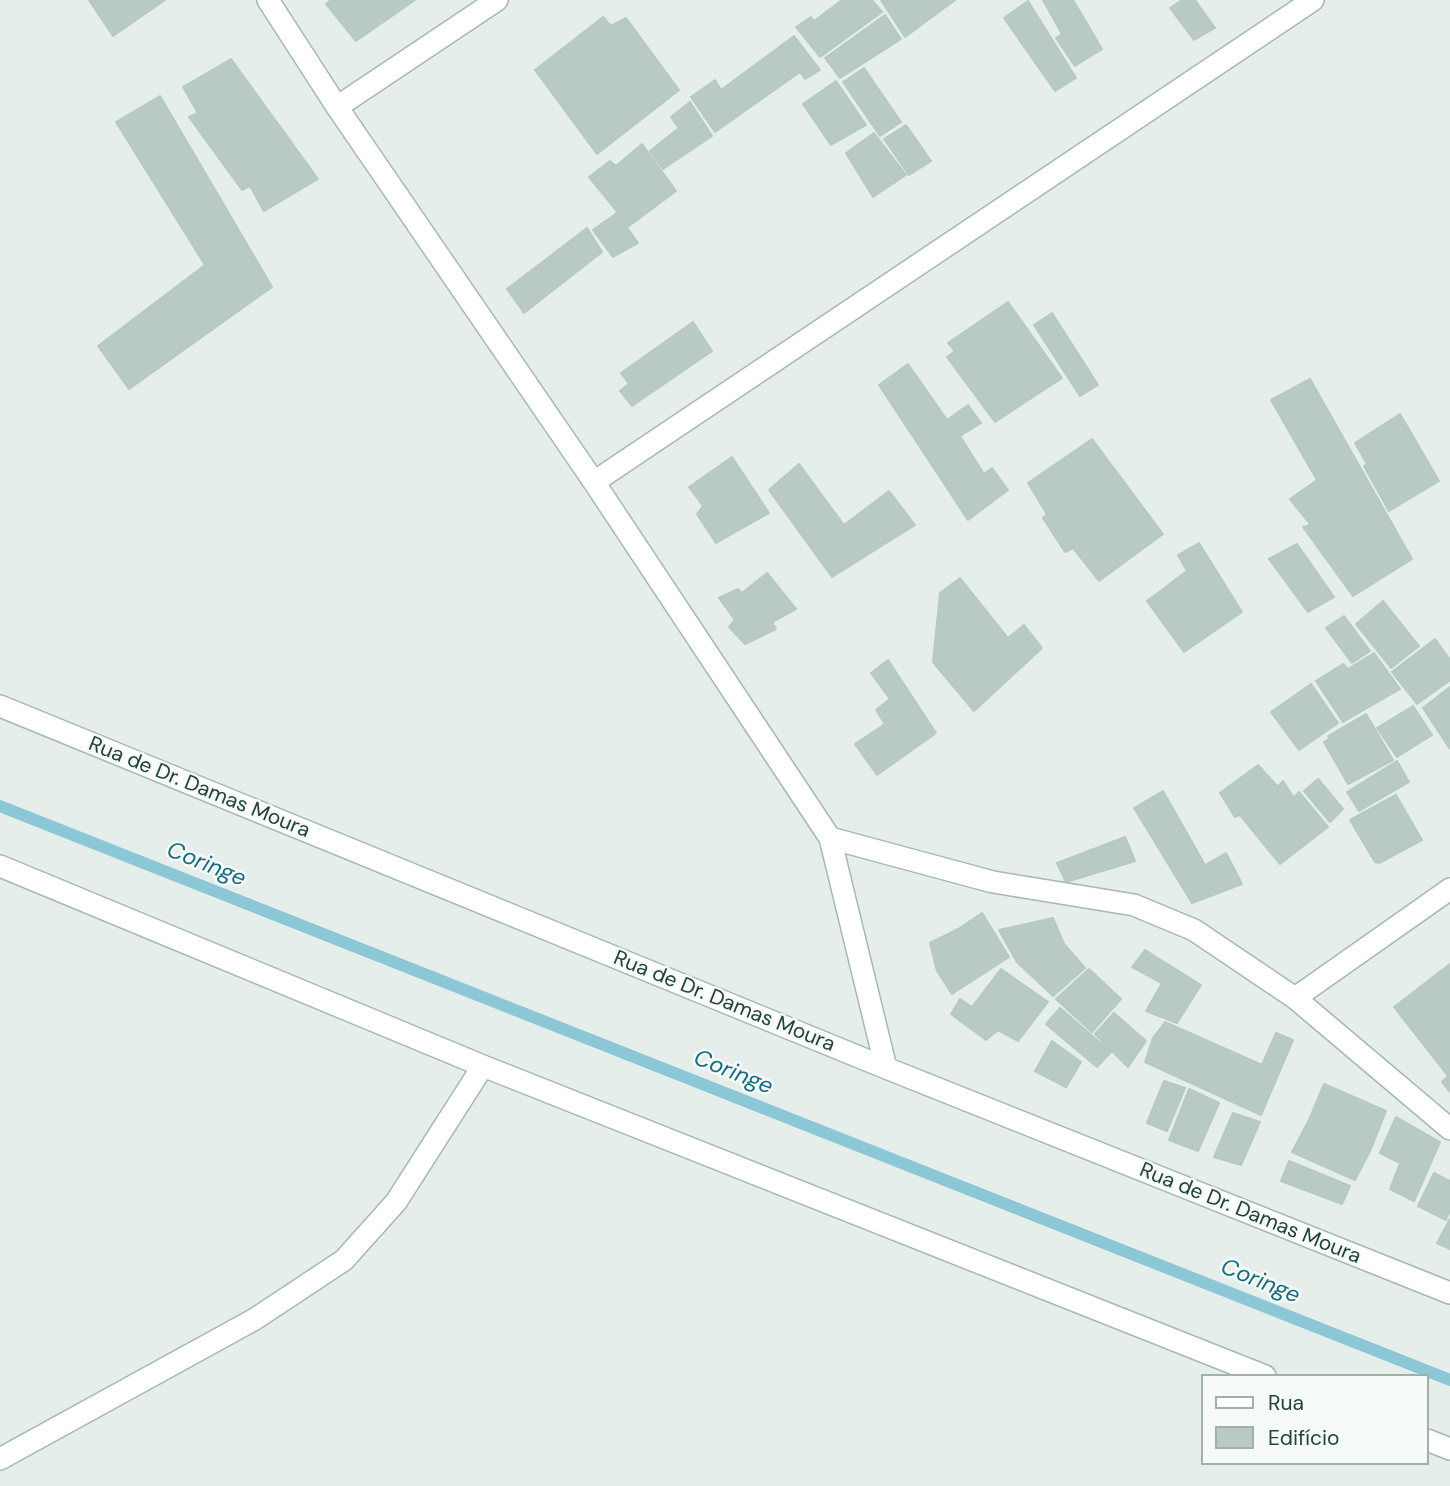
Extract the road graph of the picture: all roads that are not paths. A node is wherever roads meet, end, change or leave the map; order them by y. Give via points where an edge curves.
1 (268, 0) edge
2 (498, 0) edge
3 (1313, 0) edge
4 (337, 107) junction
5 (594, 482) junction
6 (0, 706) edge
7 (830, 838) junction
8 (0, 866) edge
9 (1450, 889) edge
10 (1295, 998) junction
11 (484, 1066) junction
12 (886, 1068) junction
13 (1450, 1129) edge
14 (1450, 1293) edge
15 (1260, 1374) edge
16 (1429, 1441) edge
17 (1450, 1449) edge
18 (0, 1459) edge

1 - 4 street
2 - 4 street
3 - 5 street
4 - 5 street
5 - 7 street
6 - 12 street, Rua de Dr. Damas Moura
7 - 10 street via 993,882 1134,905 1194,930
7 - 12 street
8 - 11 street
9 - 10 street
10 - 13 street
11 - 15 street
11 - 18 street via 396,1202 344,1260 255,1319
12 - 14 street, Rua de Dr. Damas Moura
16 - 17 street

